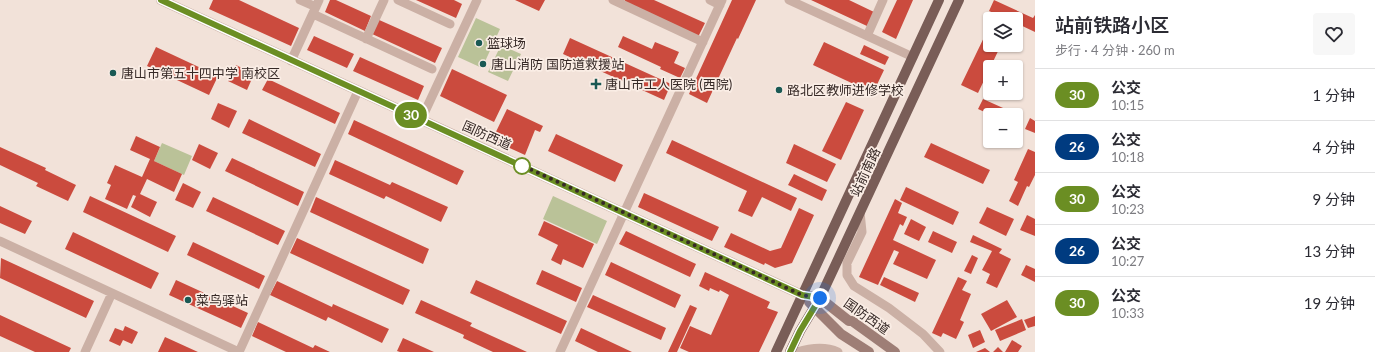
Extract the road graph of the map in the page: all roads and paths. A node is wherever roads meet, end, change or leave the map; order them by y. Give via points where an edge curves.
1 (161, 0) edge
2 (300, 0) edge
3 (384, 0) edge
4 (398, 0) edge
5 (477, 0) edge
6 (613, 0) edge
7 (710, 0) edge
8 (789, 0) edge
9 (883, 0) edge
10 (939, 0) edge
11 (959, 0) edge
12 (721, 2) edge
13 (316, 7) edge
14 (450, 24) dead end
15 (867, 36) junction
16 (366, 39) junction
17 (703, 42) junction
18 (913, 57) junction
19 (291, 61) junction
20 (432, 69) dead end
21 (358, 91) junction
22 (421, 120) junction
23 (624, 212) junction
24 (860, 212) junction
25 (0, 240) edge
26 (112, 293) junction
27 (802, 295) junction
28 (817, 303) junction
29 (85, 352) edge
30 (239, 352) edge
31 (560, 352) edge
32 (776, 352) edge
33 (790, 352) edge
34 (797, 352) edge
35 (838, 352) edge
36 (869, 352) edge
37 (895, 352) edge
38 (940, 352) edge

1 - 19 street, 国防西道
2 - 13 street
3 - 16 street
4 - 14 street
5 - 22 street
6 - 17 street
7 - 12 street
8 - 15 street
9 - 15 street
10 - 18 main road, 站前南路
11 - 24 main road, 站前南路
12 - 17 street
13 - 16 street
13 - 19 street
15 - 18 street
16 - 20 street
17 - 23 street
18 - 27 main road, 站前南路
19 - 21 street, 国防西道
21 - 22 street, 国防西道
21 - 30 street
22 - 23 street, 国防西道
23 - 27 street, 国防西道
23 - 31 street
24 - 28 main road, 站前南路
24 - 38 street via 862,232 847,263 847,275 854,286 923,334
25 - 26 street
26 - 29 street
26 - 30 street
27 - 28 main road, 国防西道
27 - 32 main road, 站前南路
28 - 33 main road, 站前南路
28 - 36 main road, 国防西道 via 841,334
28 - 37 main road, 国防西道 via 852,321
34 - 35 street via 822,348

